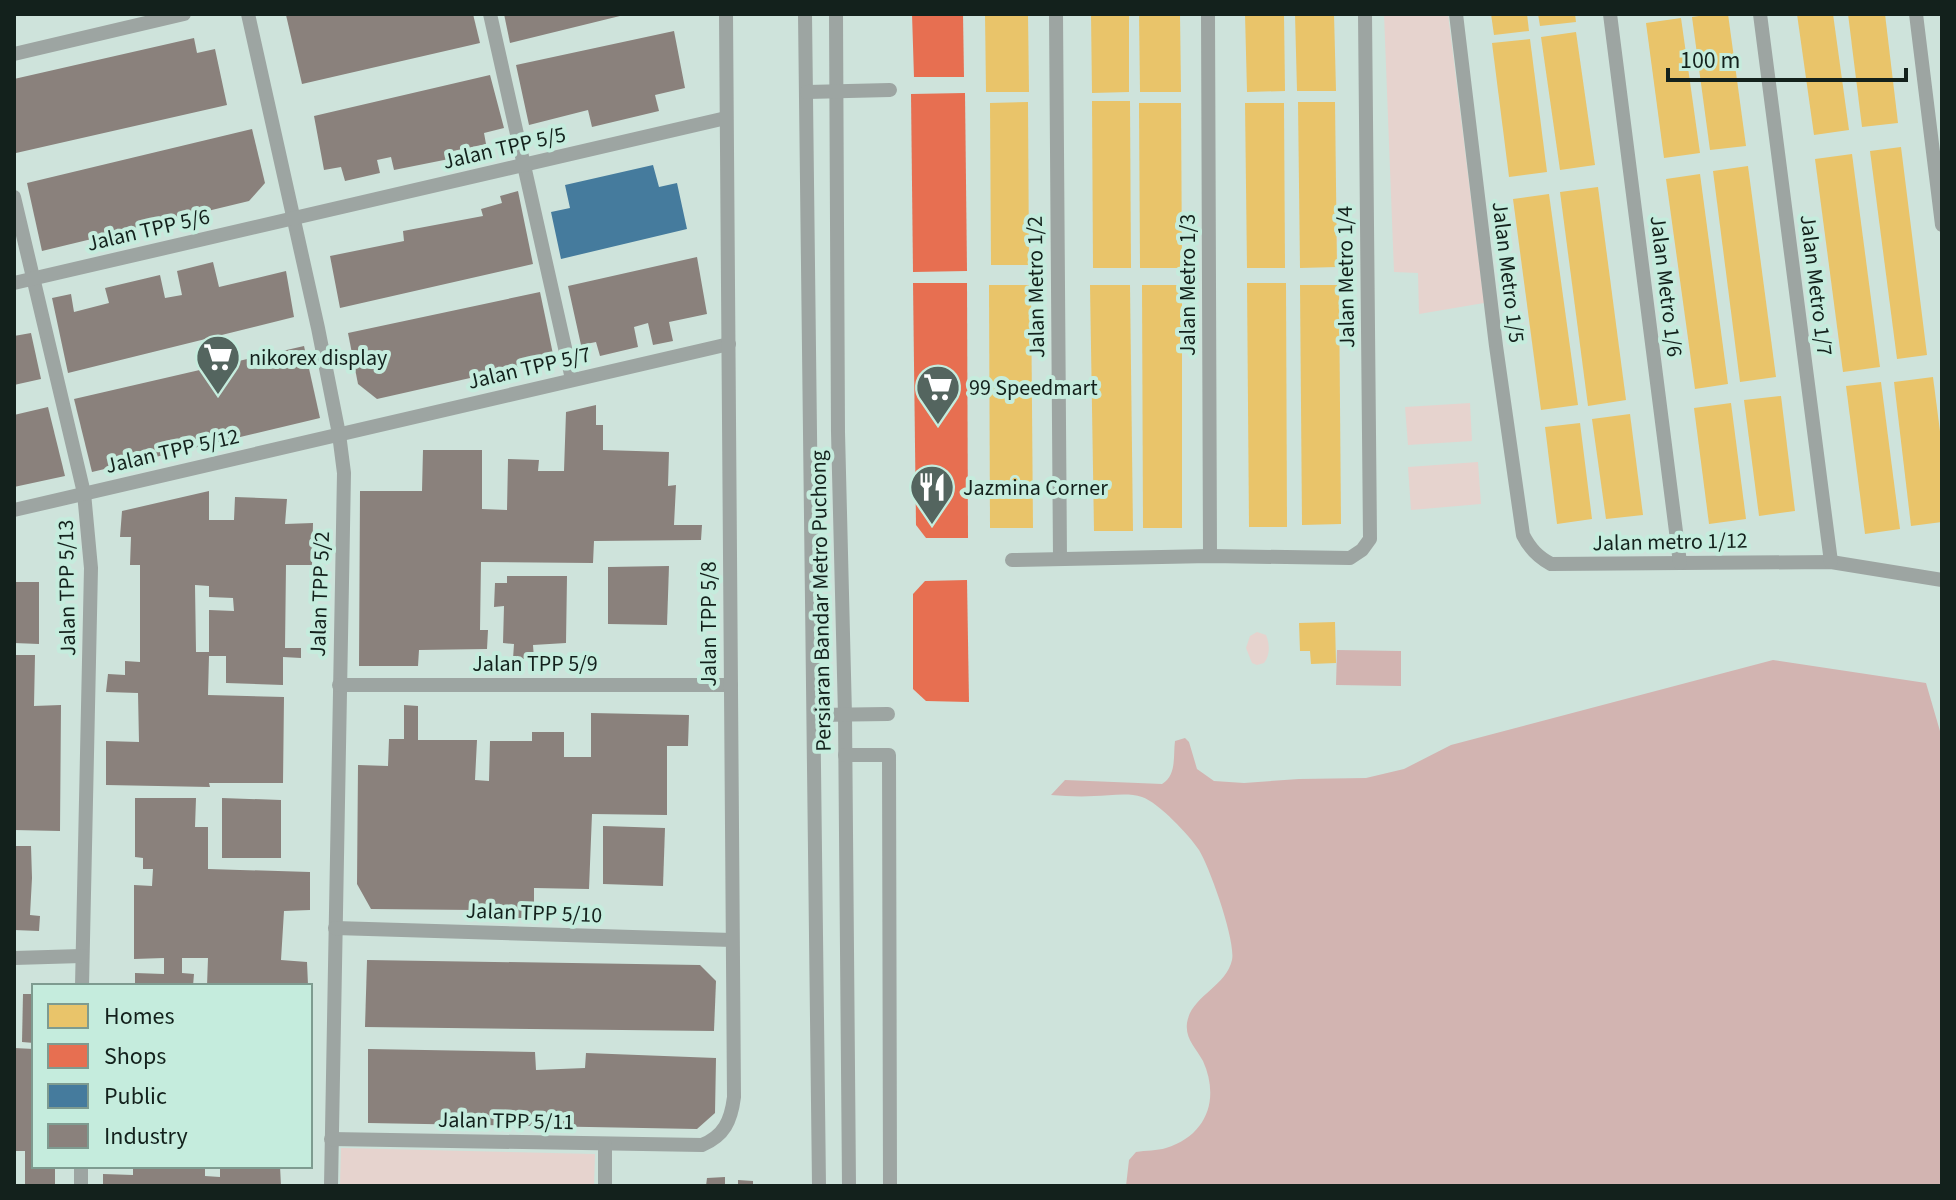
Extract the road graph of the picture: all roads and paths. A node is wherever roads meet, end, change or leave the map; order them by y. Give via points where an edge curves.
1 (184, 14) edge
2 (248, 14) edge
3 (490, 14) edge
4 (726, 14) edge
5 (805, 14) edge
6 (836, 14) edge
7 (1056, 14) edge
8 (1208, 14) edge
9 (1365, 14) edge
10 (1456, 14) edge
11 (1610, 14) edge
12 (1760, 14) edge
13 (1916, 14) edge
14 (14, 54) edge
15 (890, 90) dead end
16 (807, 92) junction
17 (836, 92) junction
18 (726, 118) junction
19 (526, 164) junction
20 (14, 197) edge
21 (293, 218) junction
22 (1942, 225) edge
23 (34, 279) junction
24 (14, 283) edge
25 (729, 344) junction
26 (572, 379) junction
27 (339, 434) junction
28 (84, 493) junction
29 (14, 510) edge
30 (1523, 535) joint
31 (1210, 556) junction
32 (1060, 559) junction
33 (1012, 560) dead end
34 (1831, 562) junction
35 (1680, 563) junction
36 (1942, 580) edge
37 (339, 685) junction
38 (731, 685) junction
39 (888, 714) dead end
40 (815, 715) junction
41 (845, 715) junction
42 (845, 755) junction
43 (335, 928) junction
44 (732, 940) junction
45 (82, 956) junction
46 (14, 958) edge
47 (82, 984) edge
48 (331, 1139) junction
49 (605, 1145) junction
50 (681, 1145) joint
51 (331, 1186) edge
52 (605, 1186) edge
53 (819, 1186) edge
54 (849, 1186) edge
55 (890, 1186) edge

1 - 14 street
2 - 21 street, Jalan TPP 5/2
3 - 19 street
4 - 18 street, Jalan TPP 5/8
5 - 16 street, Persiaran Bandar Metro Puchong
6 - 17 street, Persiaran Bandar Metro Puchong
7 - 32 street, Jalan Metro 1/2
8 - 31 street, Jalan Metro 1/3
9 - 31 street, Jalan Metro 1/4 via 1370,539 1350,558
10 - 30 street, Jalan Metro 1/5
11 - 35 street, Jalan Metro 1/6
12 - 34 street, Jalan Metro 1/7
13 - 22 street
15 - 17 street
16 - 17 street
16 - 40 street, Persiaran Bandar Metro Puchong
17 - 41 street, Persiaran Bandar Metro Puchong
18 - 19 street, Jalan TPP 5/5
18 - 25 street, Jalan TPP 5/8
19 - 21 street, Jalan TPP 5/5
19 - 26 street
20 - 23 street, Jalan TPP 5/13
21 - 23 street, Jalan TPP 5/6
21 - 27 street, Jalan TPP 5/2
23 - 24 street, Jalan TPP 5/6
23 - 28 street, Jalan TPP 5/13
25 - 26 street, Jalan TPP 5/7
25 - 38 street, Jalan TPP 5/8
26 - 27 street, Jalan TPP 5/7
27 - 28 street, Jalan TPP 5/12
27 - 37 street, Jalan TPP 5/2 via 344,491
28 - 29 street, Jalan TPP 5/12
28 - 45 street, Jalan TPP 5/13 via 91,568
30 - 35 street, Jalan metro 1/12 via 1551,564
31 - 32 street
32 - 33 street
34 - 35 street, Jalan metro 1/12
34 - 36 street
37 - 38 street, Jalan TPP 5/9
37 - 43 street, Jalan TPP 5/2
38 - 44 street, Jalan TPP 5/8
39 - 41 street
40 - 41 street
40 - 53 street, Persiaran Bandar Metro Puchong
41 - 42 street, Persiaran Bandar Metro Puchong
42 - 54 street, Persiaran Bandar Metro Puchong
42 - 55 street via 889,755
43 - 44 street, Jalan TPP 5/10
43 - 48 street, Jalan TPP 5/2
44 - 50 street, Jalan TPP 5/8 via 732,1114 716,1139
45 - 46 street
45 - 47 street, Jalan TPP 5/13
48 - 49 street, Jalan TPP 5/11
48 - 51 street, Jalan TPP 5/2
49 - 50 street, Jalan TPP 5/11
49 - 52 street

